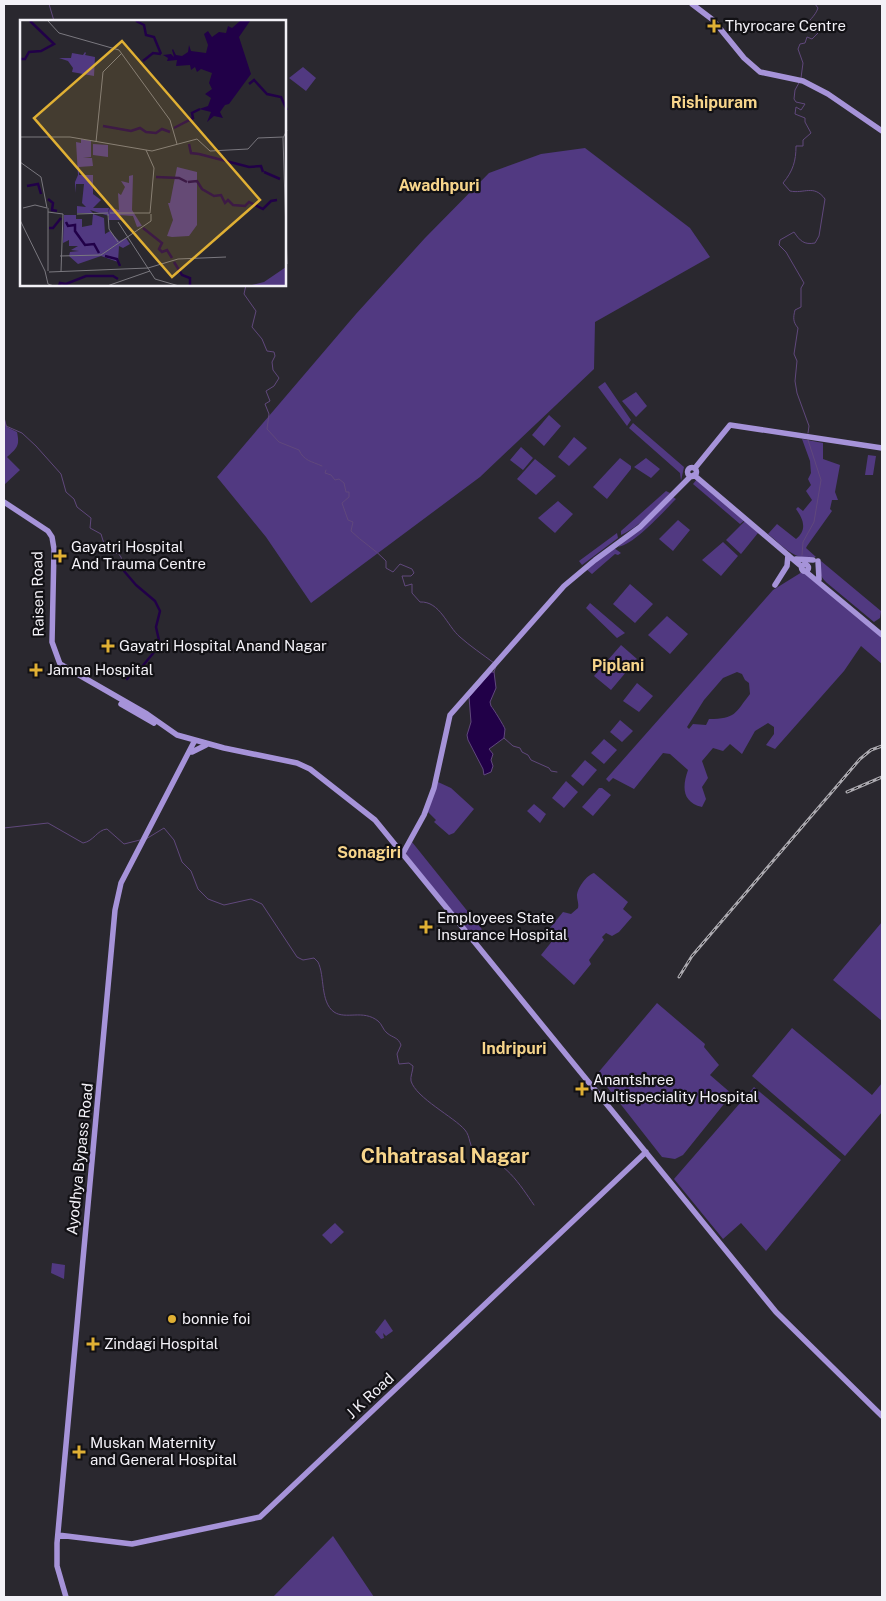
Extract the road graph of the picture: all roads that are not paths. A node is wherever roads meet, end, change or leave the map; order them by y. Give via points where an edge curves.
1 (692, 4) edge
2 (696, 4) edge
3 (799, 78) junction
4 (882, 130) edge
5 (882, 448) edge
6 (693, 473) junction
7 (4, 503) edge
8 (765, 534) junction
9 (788, 556) junction
10 (796, 559) junction
11 (805, 568) junction
12 (819, 579) junction
13 (776, 585) dead end
14 (882, 633) edge
15 (147, 716) junction
16 (183, 739) junction
17 (196, 742) junction
18 (206, 745) junction
19 (191, 752) junction
20 (422, 817) junction
21 (394, 842) junction
22 (406, 842) junction
23 (401, 853) junction
24 (646, 1152) junction
25 (449, 1337) junction
26 (882, 1417) edge
27 (59, 1534) junction
28 (67, 1597) edge

1 - 3 main road via 713,20 758,71
2 - 3 main road via 714,19 745,58 760,69
3 - 4 main road via 830,93
5 - 6 main road via 730,425
6 - 8 main road
6 - 20 main road via 638,525 562,584 448,718 437,777
7 - 15 main road, Raisen Road via 48,531 52,537 52,642 60,664
8 - 9 main road
8 - 10 main road
9 - 11 main road
9 - 13 main road via 787,566
10 - 11 main road
10 - 12 main road via 816,561
11 - 12 main road
11 - 14 main road
12 - 14 main road
15 - 16 main road, Raisen Road
15 - 17 main road, Raisen Road via 177,735
16 - 17 main road, Raisen Road
16 - 19 main road
17 - 18 main road
17 - 19 main road, Ayodhya Bypass Road
17 - 21 main road via 297,763 310,769 375,820
18 - 19 main road
18 - 23 main road via 297,765 309,771 374,822
19 - 27 main road, Ayodhya Bypass Road via 120,887 114,920
20 - 22 main road
20 - 23 main road
21 - 22 main road
21 - 23 main road
22 - 23 main road
23 - 24 main road
24 - 25 main road, J K Road
24 - 25 main road, J K Road
24 - 26 main road via 776,1312
25 - 27 main road, J K Road via 259,1516 133,1541
27 - 28 main road, Ayodhya Bypass Road via 57,1566

